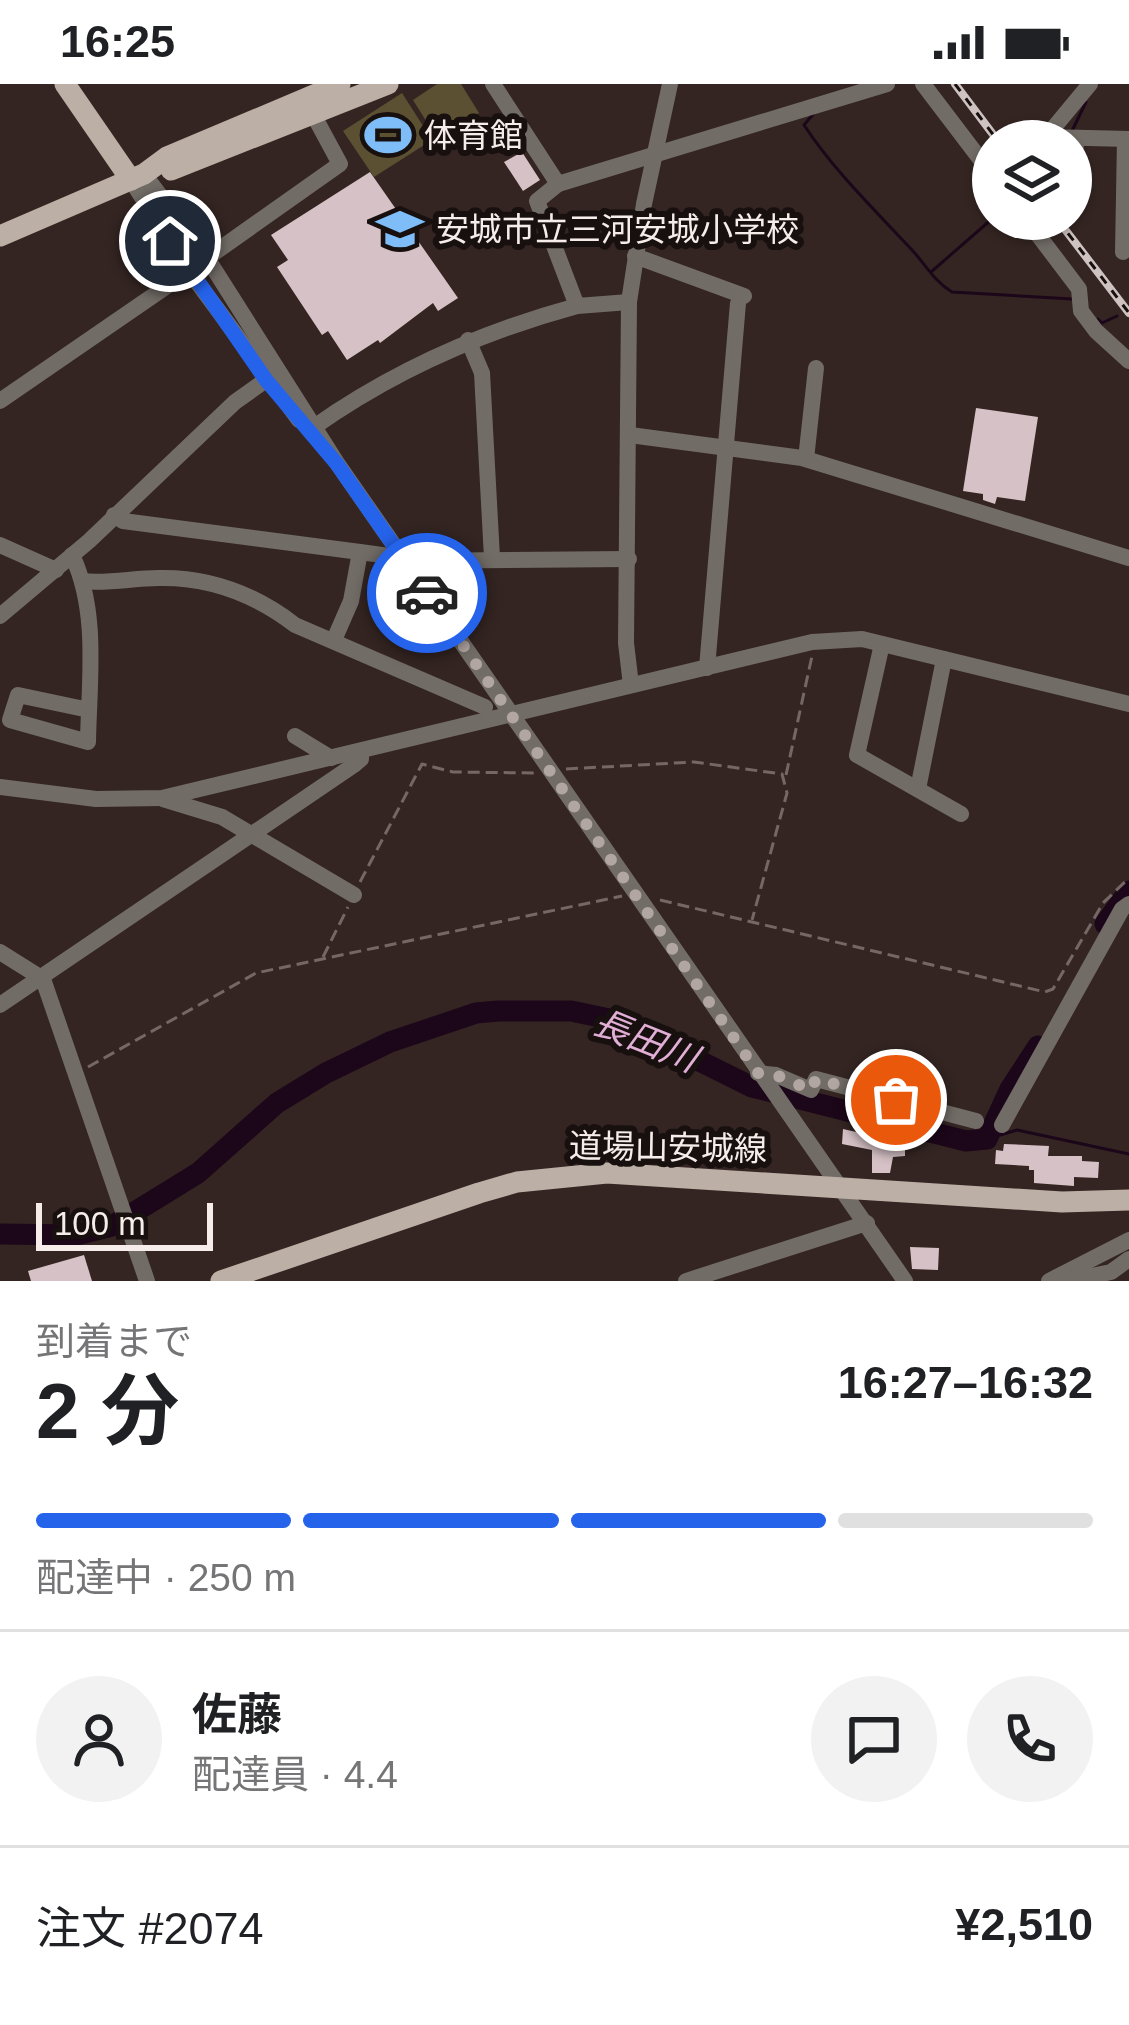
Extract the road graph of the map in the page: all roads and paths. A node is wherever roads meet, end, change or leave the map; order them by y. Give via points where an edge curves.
1 (65, 84) edge
2 (83, 84) edge
3 (340, 84) edge
4 (388, 84) edge
5 (493, 84) edge
6 (670, 84) edge
7 (887, 84) edge
8 (923, 84) edge
9 (1090, 84) edge
10 (300, 100) edge
11 (1060, 120) edge
12 (1092, 138) edge
13 (1127, 139) edge
14 (972, 148) edge
15 (656, 152) junction
16 (138, 177) junction
17 (558, 184) junction
18 (0, 236) edge
19 (1042, 240) edge
20 (1123, 252) dead end
21 (635, 256) junction
22 (207, 257) junction
23 (189, 272) junction
24 (628, 302) junction
25 (577, 306) junction
26 (467, 340) junction
27 (1129, 361) edge
28 (816, 368) dead end
29 (266, 380) junction
30 (0, 401) edge
31 (314, 427) junction
32 (630, 435) junction
33 (727, 446) junction
34 (806, 460) junction
35 (337, 464) junction
36 (114, 515) junction
37 (0, 545) edge
38 (360, 552) junction
39 (73, 555) junction
40 (402, 557) junction
41 (492, 558) junction
42 (1129, 558) edge
43 (629, 559) junction
44 (56, 570) junction
45 (82, 581) junction
46 (0, 616) edge
47 (334, 640) junction
48 (815, 642) junction
49 (883, 644) junction
50 (944, 659) junction
51 (706, 668) junction
52 (631, 685) junction
53 (1129, 704) edge
54 (484, 706) dead end
55 (89, 710) junction
56 (511, 713) junction
57 (295, 736) dead end
58 (361, 751) junction
59 (331, 758) junction
60 (550, 770) junction
61 (784, 780) junction
62 (0, 787) edge
63 (918, 789) junction
64 (162, 798) junction
65 (961, 814) dead end
66 (254, 834) junction
67 (1129, 878) edge
68 (634, 894) junction
69 (354, 895) junction
70 (1129, 904) edge
71 (752, 922) junction
72 (0, 952) edge
73 (322, 958) junction
74 (43, 979) junction
75 (0, 1005) edge
76 (758, 1073) junction
77 (76, 1074) junction
78 (976, 1121) dead end
79 (1002, 1125) dead end
80 (842, 1187) junction
81 (1129, 1200) edge
82 (867, 1223) junction
83 (1129, 1240) edge
84 (1129, 1259) edge
85 (1129, 1269) edge
86 (147, 1281) edge
87 (221, 1281) edge
88 (686, 1281) edge
89 (905, 1281) edge
90 (1049, 1281) edge
91 (1066, 1281) edge
92 (1106, 1281) edge

1 - 16 main road
2 - 16 main road
3 - 10 main road
4 - 10 main road
5 - 17 street
6 - 15 street
7 - 15 street
8 - 14 street
9 - 11 street
10 - 16 main road via 173,169
10 - 22 street via 340,164
12 - 13 street
13 - 20 street
15 - 17 street
15 - 21 street
16 - 18 main road
16 - 22 street
16 - 23 street
17 - 25 street via 537,201
19 - 27 street via 1079,289 1081,311
21 - 24 street
21 - 33 street via 741,299
22 - 31 street
23 - 29 street
23 - 30 street
24 - 25 street
24 - 32 street
25 - 26 street
26 - 31 street via 359,394
26 - 41 street via 482,373
28 - 34 street
29 - 35 street
29 - 36 street
31 - 35 street
32 - 33 street
32 - 43 street
33 - 34 street
33 - 51 street
34 - 42 street
35 - 40 street
36 - 38 street
36 - 39 street
37 - 44 street
38 - 40 street
38 - 47 street
39 - 44 street
39 - 45 street
40 - 41 street
40 - 56 street
41 - 43 street
43 - 52 street
44 - 46 street
45 - 47 street via 165,578 224,587
45 - 55 street via 91,633
47 - 54 street
48 - 49 street
48 - 51 street
48 - 61 path
49 - 50 street
49 - 63 street via 857,755
50 - 53 street
50 - 63 street
51 - 52 street
52 - 56 street
55 - 55 street via 88,742 10,720 19,694
56 - 58 street
56 - 60 street
57 - 59 street
58 - 59 street
58 - 66 street via 362,759
59 - 64 street
60 - 61 path via 694,762
60 - 68 street
60 - 69 path via 418,766
61 - 71 path via 787,794
62 - 64 street via 117,801
63 - 65 street
64 - 66 street
66 - 69 street
66 - 74 street
67 - 71 path via 1103,903 1049,992
68 - 71 path
68 - 73 path
68 - 76 street
69 - 73 path
70 - 79 street
72 - 74 street
73 - 77 path via 256,973
74 - 75 street
74 - 77 street
76 - 78 street via 811,1090 816,1079
76 - 80 street
77 - 86 street
80 - 81 main road, 道場山安城線
80 - 82 street
80 - 87 main road, 道場山安城線 via 607,1173 517,1182
82 - 88 street
82 - 89 street
83 - 90 street
84 - 91 street via 1111,1272
85 - 92 street

